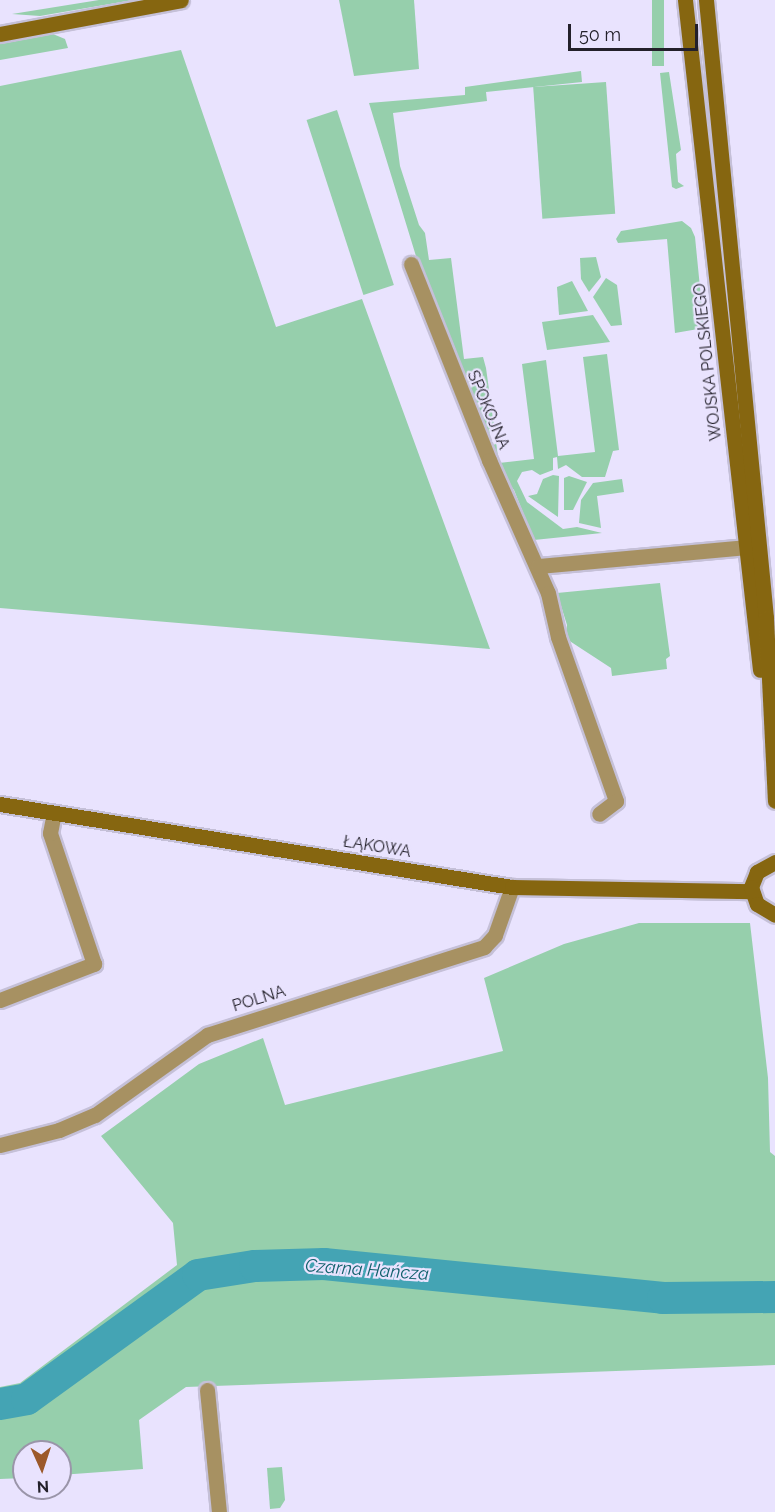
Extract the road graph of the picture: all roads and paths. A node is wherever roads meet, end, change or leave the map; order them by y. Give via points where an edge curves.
1 (181, 0) edge
2 (685, 0) edge
3 (706, 0) edge
4 (0, 23) edge
5 (31, 26) junction
6 (0, 34) edge
7 (411, 264) dead end
8 (745, 547) junction
9 (538, 566) junction
10 (770, 720) junction
11 (775, 801) edge
12 (0, 804) edge
13 (54, 813) junction
14 (598, 813) dead end
15 (775, 862) edge
16 (512, 887) junction
17 (752, 891) junction
18 (775, 915) edge
19 (0, 1000) edge
20 (0, 1145) edge
21 (207, 1390) dead end
22 (219, 1512) edge

1 - 5 street
2 - 8 street, WOJSKA POLSKIEGO
3 - 10 street, WOJSKA POLSKIEGO via 766,618
4 - 5 street
5 - 6 street
7 - 9 street, SPOKOJNA via 489,460
8 - 9 street
8 - 10 street, WOJSKA POLSKIEGO via 753,627
9 - 14 street, SPOKOJNA via 558,637 616,801
10 - 11 street
12 - 13 street, ŁĄKOWA
13 - 16 street, ŁĄKOWA
13 - 19 street via 50,833 94,964
15 - 17 street via 757,872
16 - 17 street, ŁĄKOWA
16 - 20 street, POLNA via 495,935 477,950 207,1035 95,1115 59,1130
17 - 18 street via 757,904
21 - 22 street

